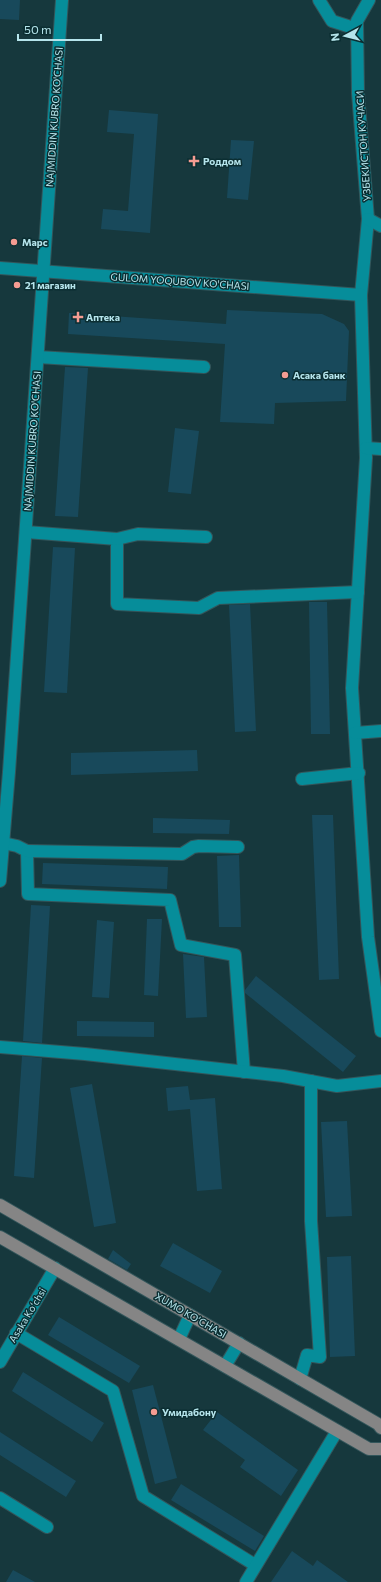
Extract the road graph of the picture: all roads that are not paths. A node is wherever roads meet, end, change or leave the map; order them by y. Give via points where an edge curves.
1 (62, 0) edge
2 (319, 0) edge
3 (369, 0) edge
4 (357, 29) junction
5 (368, 219) junction
6 (381, 226) edge
7 (0, 268) edge
8 (43, 271) junction
9 (360, 295) junction
10 (38, 357) junction
11 (204, 367) dead end
12 (366, 448) junction
13 (381, 449) edge
14 (26, 532) junction
15 (206, 537) dead end
16 (117, 539) junction
17 (358, 592) junction
18 (381, 731) edge
19 (355, 733) junction
20 (5, 772) edge
21 (358, 773) junction
22 (302, 779) dead end
23 (3, 843) junction
24 (238, 847) dead end
25 (27, 851) junction
26 (0, 881) edge
27 (381, 1031) edge
28 (0, 1047) edge
29 (244, 1072) junction
30 (311, 1081) junction
31 (381, 1081) edge
32 (0, 1204) edge
33 (0, 1237) edge
34 (55, 1268) junction
35 (190, 1315) junction
36 (16, 1333) junction
37 (178, 1339) junction
38 (239, 1343) junction
39 (0, 1362) edge
40 (225, 1366) junction
41 (300, 1379) junction
42 (381, 1428) edge
43 (337, 1431) junction
44 (381, 1449) edge
45 (0, 1498) edge
46 (47, 1527) dead end
47 (255, 1565) junction
48 (246, 1582) edge

1 - 8 street, NAJMIDDIN KUBRO KO'CHASI
2 - 4 street via 332,21
3 - 4 street, УЗБЕКИСТОН КУЧАСИ via 357,21
4 - 5 street, УЗБЕКИСТОН КУЧАСИ via 358,94
5 - 6 street
5 - 9 street, УЗБЕКИСТОН КУЧАСИ
7 - 8 street, GULOM YOQUBOV KO'CHASI
8 - 9 street, GULOM YOQUBOV KO'CHASI
8 - 10 street, NAJMIDDIN KUBRO KO'CHASI
9 - 12 street, УЗБЕКИСТОН КУЧАСИ
10 - 11 street
10 - 14 street, NAJMIDDIN KUBRO KO'CHASI
12 - 13 street
12 - 17 street, УЗБЕКИСТОН КУЧАСИ
14 - 16 street
14 - 20 street, NAJMIDDIN KUBRO KO'CHASI
15 - 16 street via 138,534
16 - 17 street via 117,604 200,608 218,598
17 - 19 street, УЗБЕКИСТОН КУЧАСИ via 352,688
18 - 19 street
19 - 21 street, УЗБЕКИСТОН КУЧАСИ
20 - 23 street, NAJMIDDIN KUBRO KO'CHASI
21 - 22 street
21 - 27 street, УЗБЕКИСТОН КУЧАСИ via 368,937
23 - 25 street
23 - 26 street, NAJMIDDIN KUBRO KO'CHASI
24 - 25 street via 199,846 182,854
25 - 29 street via 28,894 170,900 181,945 235,955
28 - 29 street
29 - 30 street
30 - 31 street via 337,1086
30 - 41 street via 311,1221 320,1357 307,1355
32 - 35 main road, XUMO KO’CHASI
33 - 34 main road
34 - 36 street, Asaka Koʻchsi
34 - 37 main road
35 - 37 street
35 - 38 main road, XUMO KO’CHASI
36 - 39 street, Asaka Koʻchsi
36 - 47 street via 113,1391 144,1496
37 - 40 main road
38 - 40 street
38 - 41 main road, XUMO KO’CHASI
40 - 43 main road
41 - 42 main road, XUMO KO’CHASI
43 - 44 main road via 369,1449
43 - 47 street
45 - 46 street
47 - 48 street

